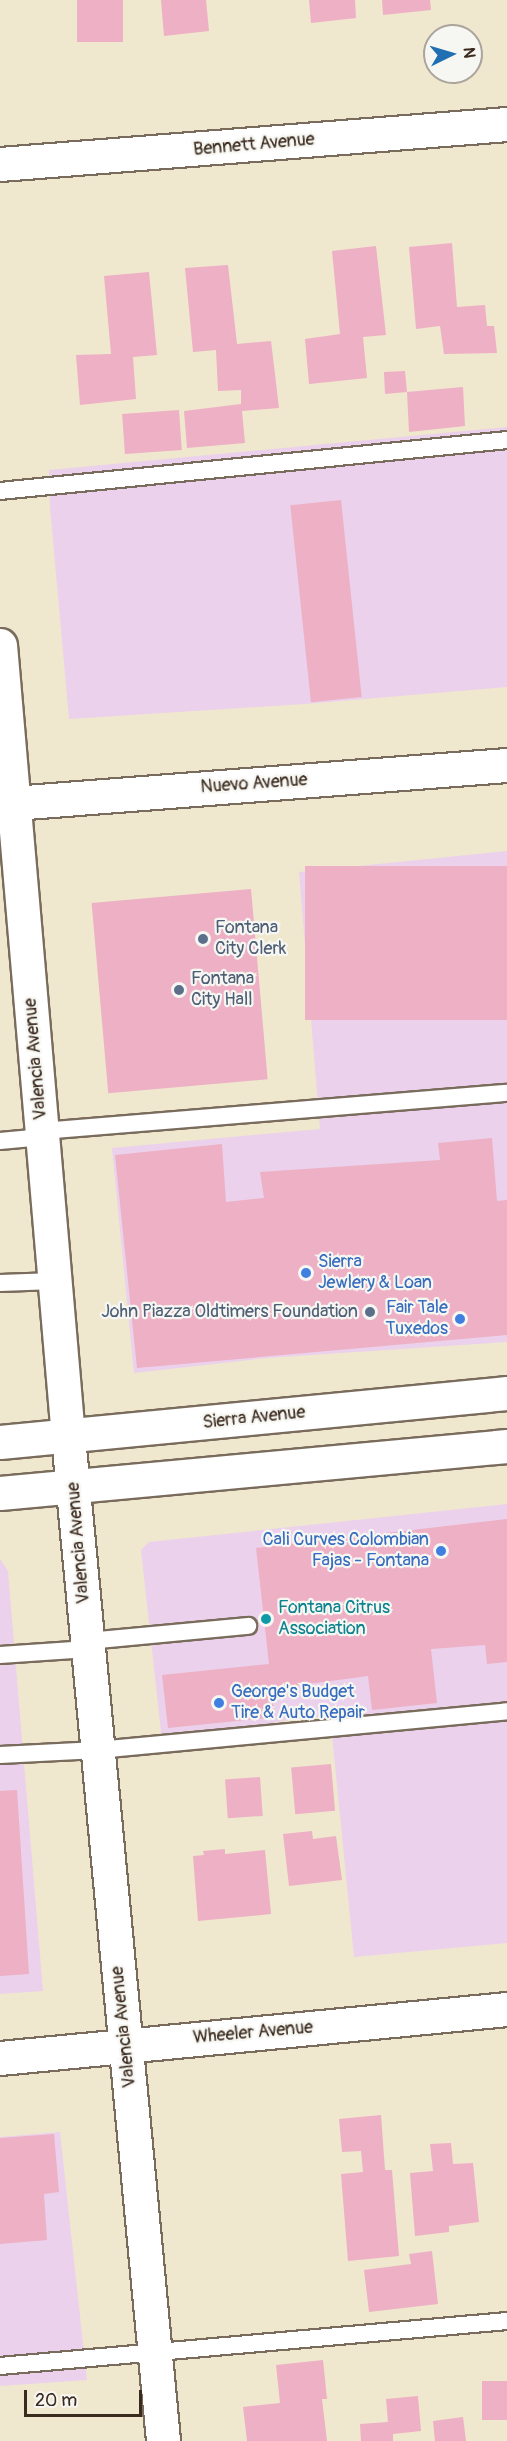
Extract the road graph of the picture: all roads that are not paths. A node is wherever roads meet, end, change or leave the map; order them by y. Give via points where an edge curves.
1 (507, 124) edge
2 (0, 164) edge
3 (507, 440) edge
4 (0, 491) edge
5 (0, 645) edge
6 (507, 765) edge
7 (7, 803) edge
8 (507, 1093) edge
9 (43, 1134) junction
10 (0, 1141) edge
11 (55, 1281) junction
12 (0, 1283) edge
13 (507, 1393) edge
14 (68, 1437) junction
15 (0, 1443) edge
16 (507, 1446) edge
17 (74, 1486) junction
18 (0, 1493) edge
19 (248, 1626) dead end
20 (88, 1645) junction
21 (0, 1654) edge
22 (507, 1712) edge
23 (98, 1750) junction
24 (0, 1755) edge
25 (507, 2009) edge
26 (126, 2045) junction
27 (0, 2058) edge
28 (507, 2321) edge
29 (154, 2352) junction
30 (0, 2366) edge
31 (163, 2441) edge

1 - 2 street, Bennett Avenue
3 - 4 lane
5 - 7 street, Valencia Avenue
6 - 7 street, Nuevo Avenue
7 - 9 street, Valencia Avenue
8 - 9 lane
9 - 10 lane
9 - 11 street, Valencia Avenue
11 - 12 lane
11 - 14 street, Valencia Avenue
13 - 14 street, Sierra Avenue
14 - 15 street, Sierra Avenue
14 - 17 street, Valencia Avenue
16 - 17 street
17 - 18 street
17 - 20 street, Valencia Avenue
19 - 20 lane
20 - 21 lane
20 - 23 street, Valencia Avenue
22 - 23 lane
23 - 24 lane
23 - 26 street, Valencia Avenue
25 - 26 street, Wheeler Avenue
26 - 27 street, Wheeler Avenue
26 - 29 street, Valencia Avenue
28 - 29 lane
29 - 30 lane
29 - 31 street, Valencia Avenue

